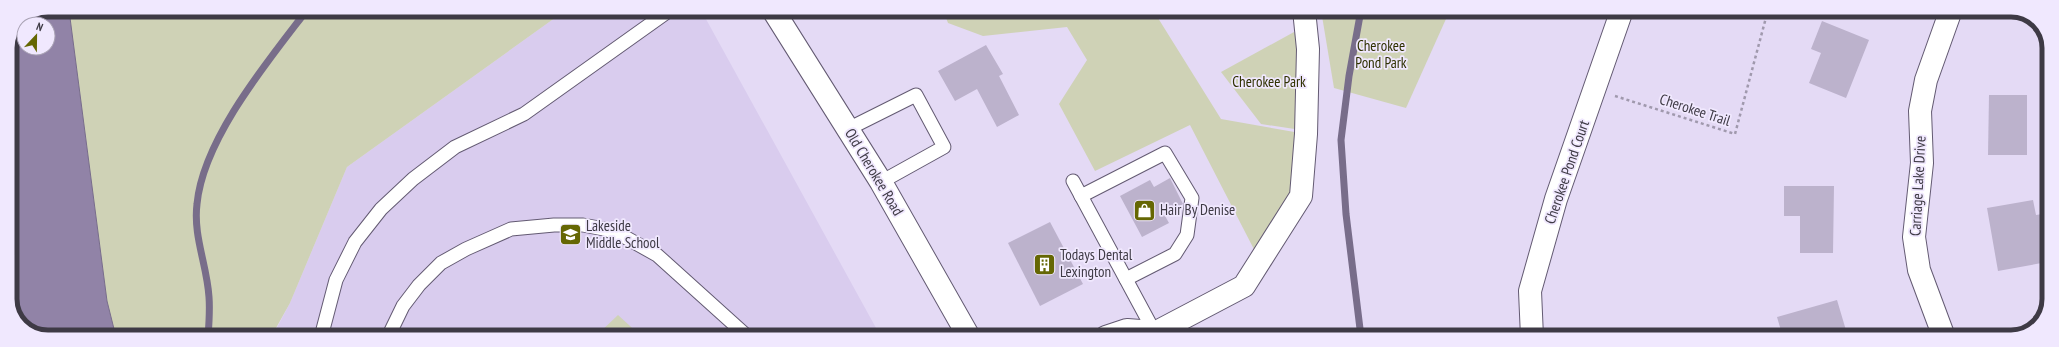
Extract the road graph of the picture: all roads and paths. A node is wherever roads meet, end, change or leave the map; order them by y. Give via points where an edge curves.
1 (660, 17) edge
2 (777, 17) edge
3 (1305, 17) edge
4 (1620, 17) edge
5 (1766, 17) edge
6 (1948, 17) edge
7 (1595, 89) junction
8 (848, 129) junction
9 (1073, 181) dead end
10 (881, 182) junction
11 (1081, 196) junction
12 (1126, 279) junction
13 (323, 330) edge
14 (392, 330) edge
15 (740, 330) edge
16 (965, 330) edge
17 (1151, 330) edge
18 (1162, 330) edge
19 (1532, 330) edge
20 (1941, 330) edge

1 - 13 lane via 524,114 455,147 413,179 381,209 355,242 336,280
2 - 8 street, Old Cherokee Road
3 - 18 street via 1308,49 1306,134 1300,196 1244,286
4 - 7 street, Cherokee Pond Court
5 - 7 path, Cherokee Trail via 1735,134
6 - 20 street, Carriage Lake Drive via 1926,80 1920,111 1922,163 1914,237 1918,270
7 - 19 street, Cherokee Pond Court via 1556,199 1530,291
8 - 10 street, Old Cherokee Road
8 - 10 lane via 916,95 944,147
9 - 11 lane
10 - 16 street, Old Cherokee Road
11 - 12 lane
11 - 12 lane via 1165,153 1192,198 1187,235 1175,254
12 - 17 lane
14 - 15 lane via 407,300 419,285 442,264 466,249 511,229 583,225 623,236 657,255

